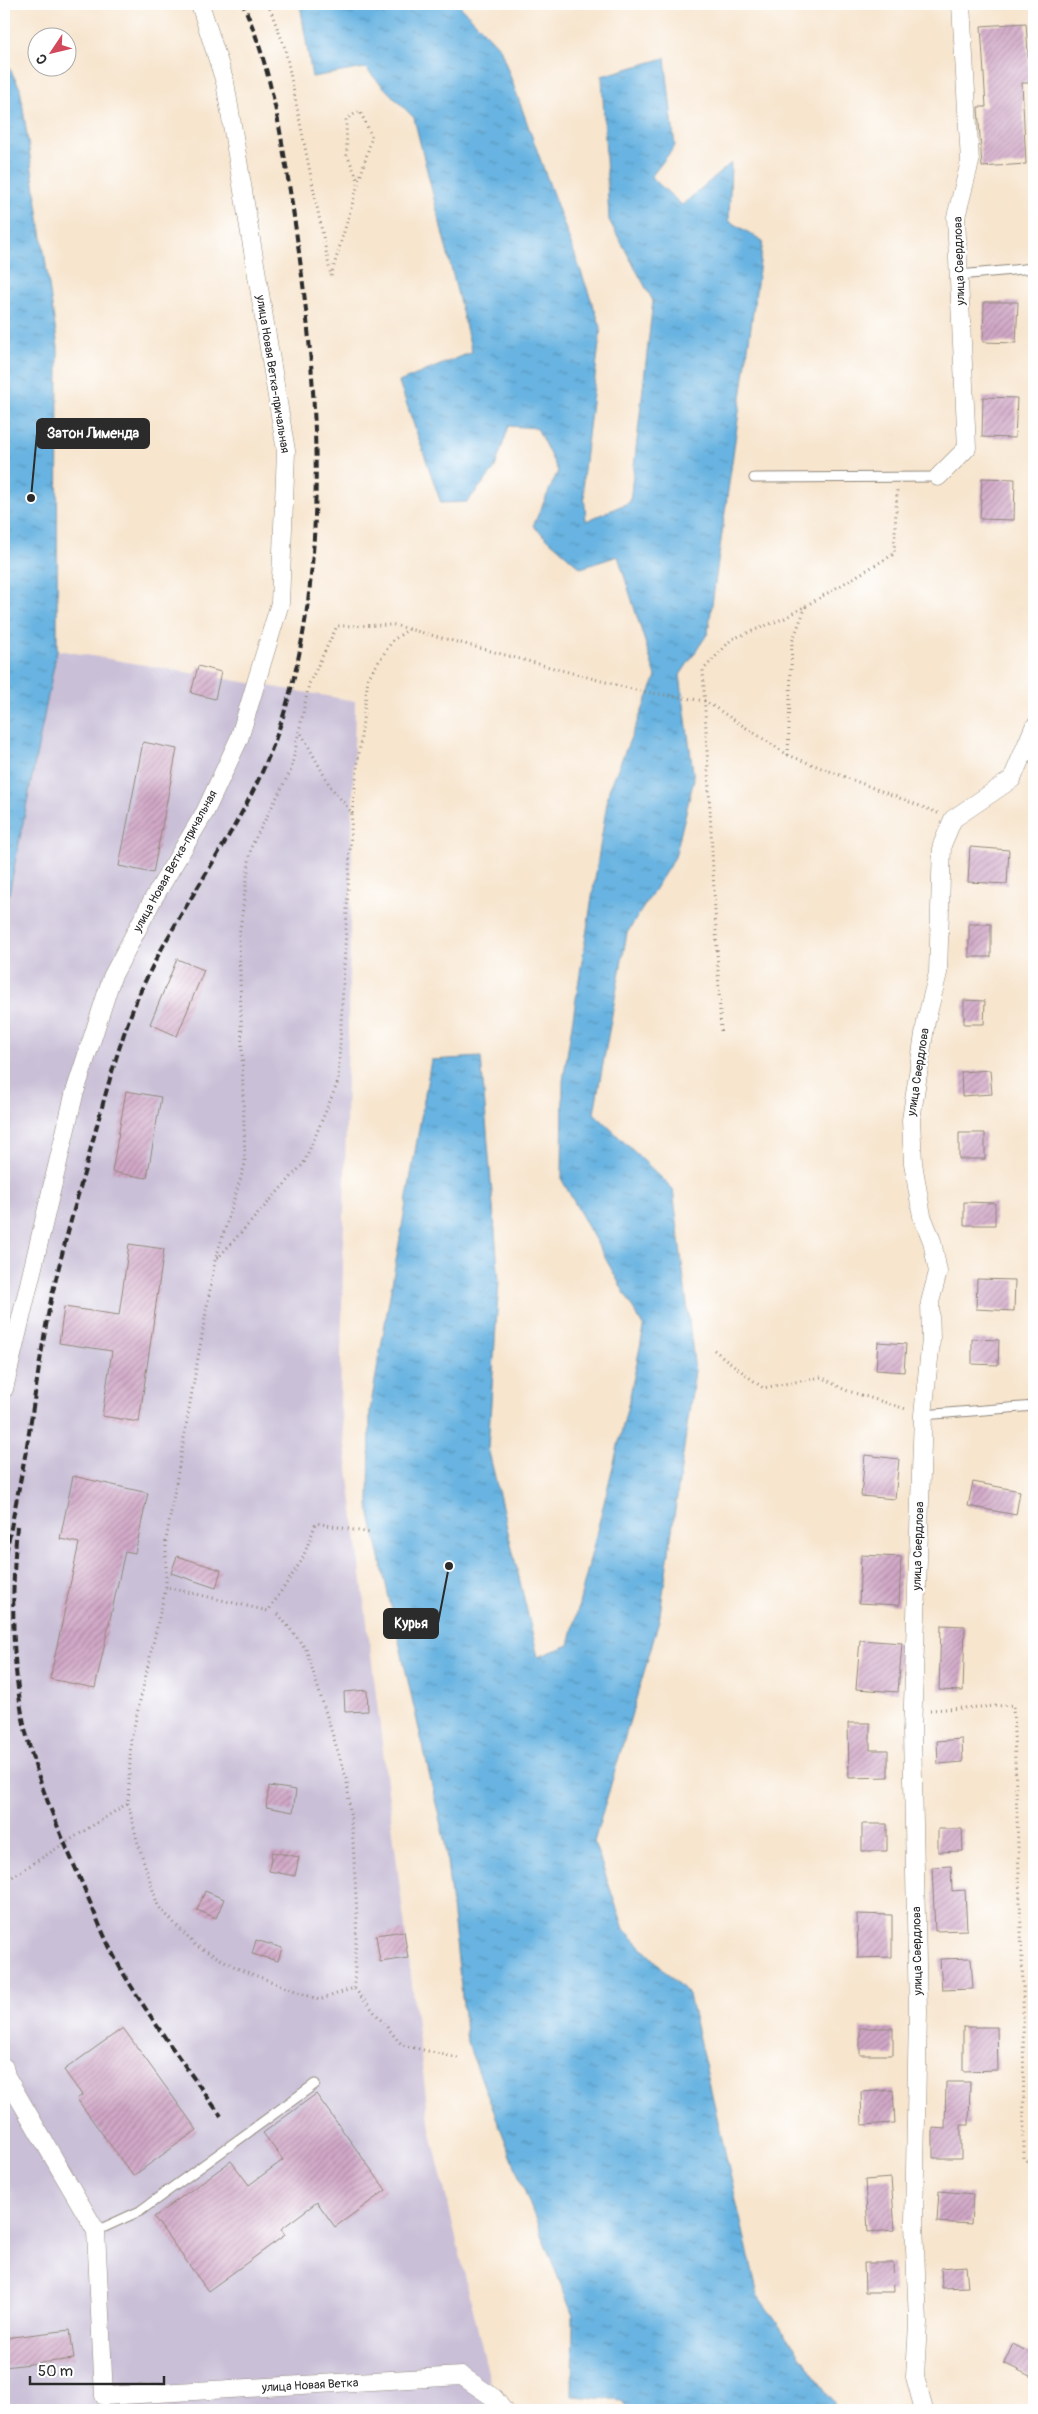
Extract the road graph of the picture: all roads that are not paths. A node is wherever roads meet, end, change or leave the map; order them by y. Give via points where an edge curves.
1 (200, 4) edge
2 (962, 4) edge
3 (1034, 265) edge
4 (959, 275) junction
5 (938, 477) joint
6 (754, 478) dead end
7 (1034, 727) edge
8 (1031, 753) edge
9 (4, 1389) edge
10 (1034, 1406) edge
11 (923, 1415) junction
12 (4, 2068) edge
13 (315, 2084) dead end
14 (96, 2231) junction
15 (503, 2410) edge
16 (924, 2410) edge

1 - 9 street, улица Новая Ветка-причальная via 225,82 286,451 280,603 239,739 205,812 153,899 112,977 74,1096
2 - 4 street, улица Свердлова via 970,162 956,217
3 - 4 lane
4 - 5 street, улица Свердлова via 967,448
5 - 6 lane
7 - 8 street
8 - 11 street, улица Свердлова via 1012,779 953,819 942,845 938,973 926,1021 911,1120 913,1163 922,1216 938,1272 930,1302 931,1340
10 - 11 lane
11 - 16 street, улица Свердлова via 912,1710 918,2012 914,2223 918,2324 915,2377
12 - 14 street
13 - 14 lane via 140,2211
14 - 15 street, улица Новая Ветка via 104,2396 462,2376 494,2398

